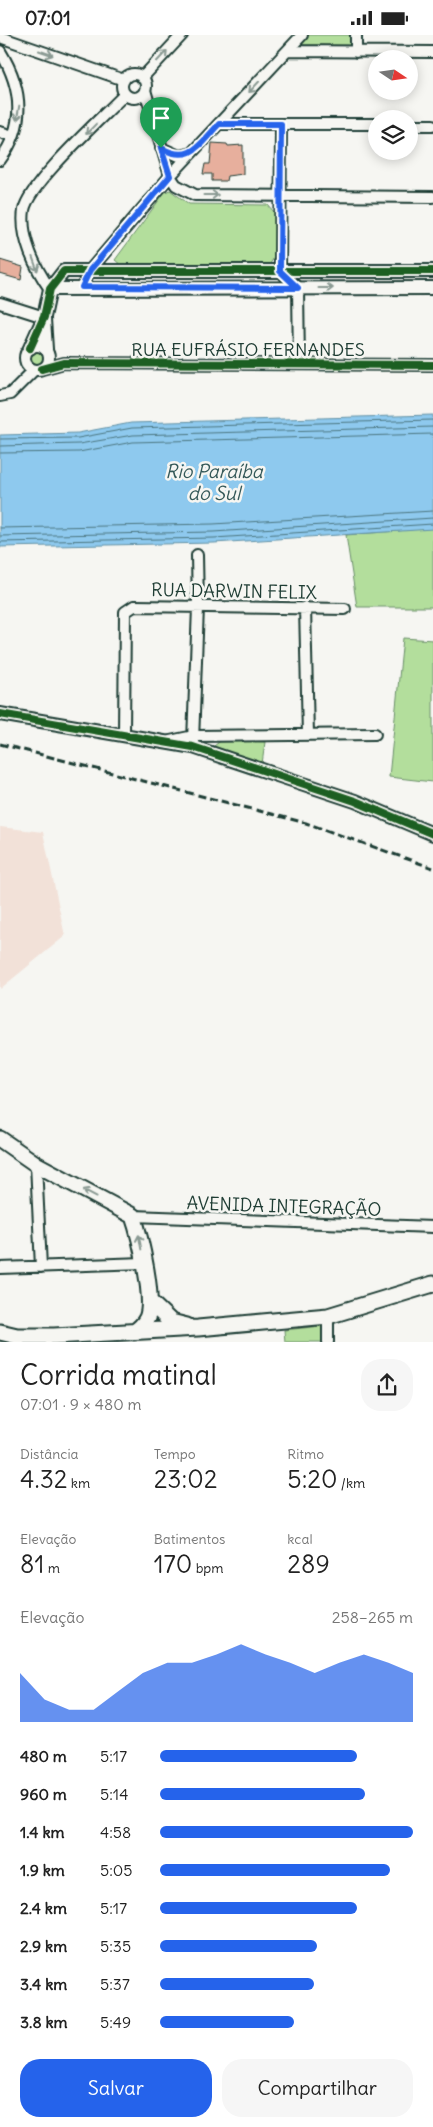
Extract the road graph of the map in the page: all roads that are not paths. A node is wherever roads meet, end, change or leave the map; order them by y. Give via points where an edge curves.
1 (182, 35) edge
2 (302, 35) edge
3 (356, 35) edge
4 (0, 37) edge
5 (0, 51) edge
6 (287, 51) junction
7 (356, 52) junction
8 (433, 52) edge
9 (142, 78) junction
10 (124, 80) junction
11 (145, 89) junction
12 (126, 94) junction
13 (219, 124) junction
14 (281, 124) junction
15 (368, 124) edge
16 (418, 125) edge
17 (433, 125) edge
18 (0, 132) edge
19 (13, 136) junction
20 (161, 148) junction
21 (190, 154) junction
22 (0, 161) edge
23 (170, 176) junction
24 (280, 196) junction
25 (433, 197) edge
26 (90, 270) junction
27 (280, 271) junction
28 (433, 271) edge
29 (82, 287) junction
30 (298, 288) junction
31 (433, 288) edge
32 (50, 289) junction
33 (0, 303) edge
34 (44, 317) junction
35 (30, 348) junction
36 (48, 353) junction
37 (26, 361) junction
38 (64, 363) junction
39 (299, 364) junction
40 (433, 365) edge
41 (38, 370) junction
42 (5, 395) edge
43 (197, 555) dead end
44 (198, 607) junction
45 (305, 607) junction
46 (345, 609) dead end
47 (0, 714) edge
48 (375, 734) dead end
49 (124, 735) junction
50 (308, 735) junction
51 (193, 741) junction
52 (433, 834) edge
53 (0, 1139) edge
54 (36, 1164) junction
55 (133, 1216) junction
56 (433, 1227) edge
57 (144, 1263) junction
58 (41, 1267) junction
59 (0, 1268) edge
60 (433, 1284) edge
61 (150, 1302) junction
62 (328, 1316) junction
63 (198, 1328) junction
64 (0, 1332) edge
65 (134, 1332) junction
66 (24, 1339) edge
67 (328, 1342) edge

9 -> 1 street
2 - 6 street
3 - 7 street
4 -> 10 street
5 -> 19 street via 16,83 19,107
6 - 7 street
6 -> 13 street
7 - 8 street
9 - 10 street via 132,74
9 - 11 street
10 - 12 street via 122,87
11 - 12 street via 136,97
11 - 20 street
12 -> 32 street via 45,176 24,208 24,228 36,269
13 - 14 street
13 - 21 street
14 - 15 street
14 - 24 street
16 - 17 street
18 - 19 street
19 - 22 street
20 - 21 street via 179,156
20 - 23 street
21 - 23 street
23 -> 24 street via 176,185 195,195
23 - 26 street
24 - 25 street
24 - 27 street
26 - 27 street
26 - 29 street
26 - 32 street via 64,271
27 - 28 street
27 - 30 street
29 - 30 street
29 - 32 street
30 -> 31 street
30 - 39 street
32 - 34 street
33 - 34 street
34 - 35 street
34 - 36 street
35 - 36 street via 40,346
35 - 37 street
36 - 38 street
36 - 41 street via 48,364
37 - 41 street
37 - 42 street
38 - 39 street, RUA EUFRÁSIO FERNANDES
38 - 41 street
39 - 40 street, RUA EUFRÁSIO FERNANDES
41 - 42 street
43 - 44 street
44 - 45 street, RUA DARWIN FELIX
44 - 49 street, RUA DARWIN FELIX via 134,606 124,612
44 - 51 street
45 - 46 street, RUA DARWIN FELIX
45 - 50 street
47 - 49 street
48 - 50 street
49 - 51 street
50 - 51 street
51 - 52 street
53 - 54 main road
55 -> 54 main road
54 - 58 street
55 - 56 street, AVENIDA INTEGRAÇÃO
57 -> 55 main road
57 - 58 street
57 - 61 main road
58 - 59 street
60 - 62 main road
61 - 63 main road via 172,1322
61 - 65 main road via 148,1316
62 - 63 main road
62 - 67 street
63 - 65 main road
64 - 66 main road
65 - 66 main road

